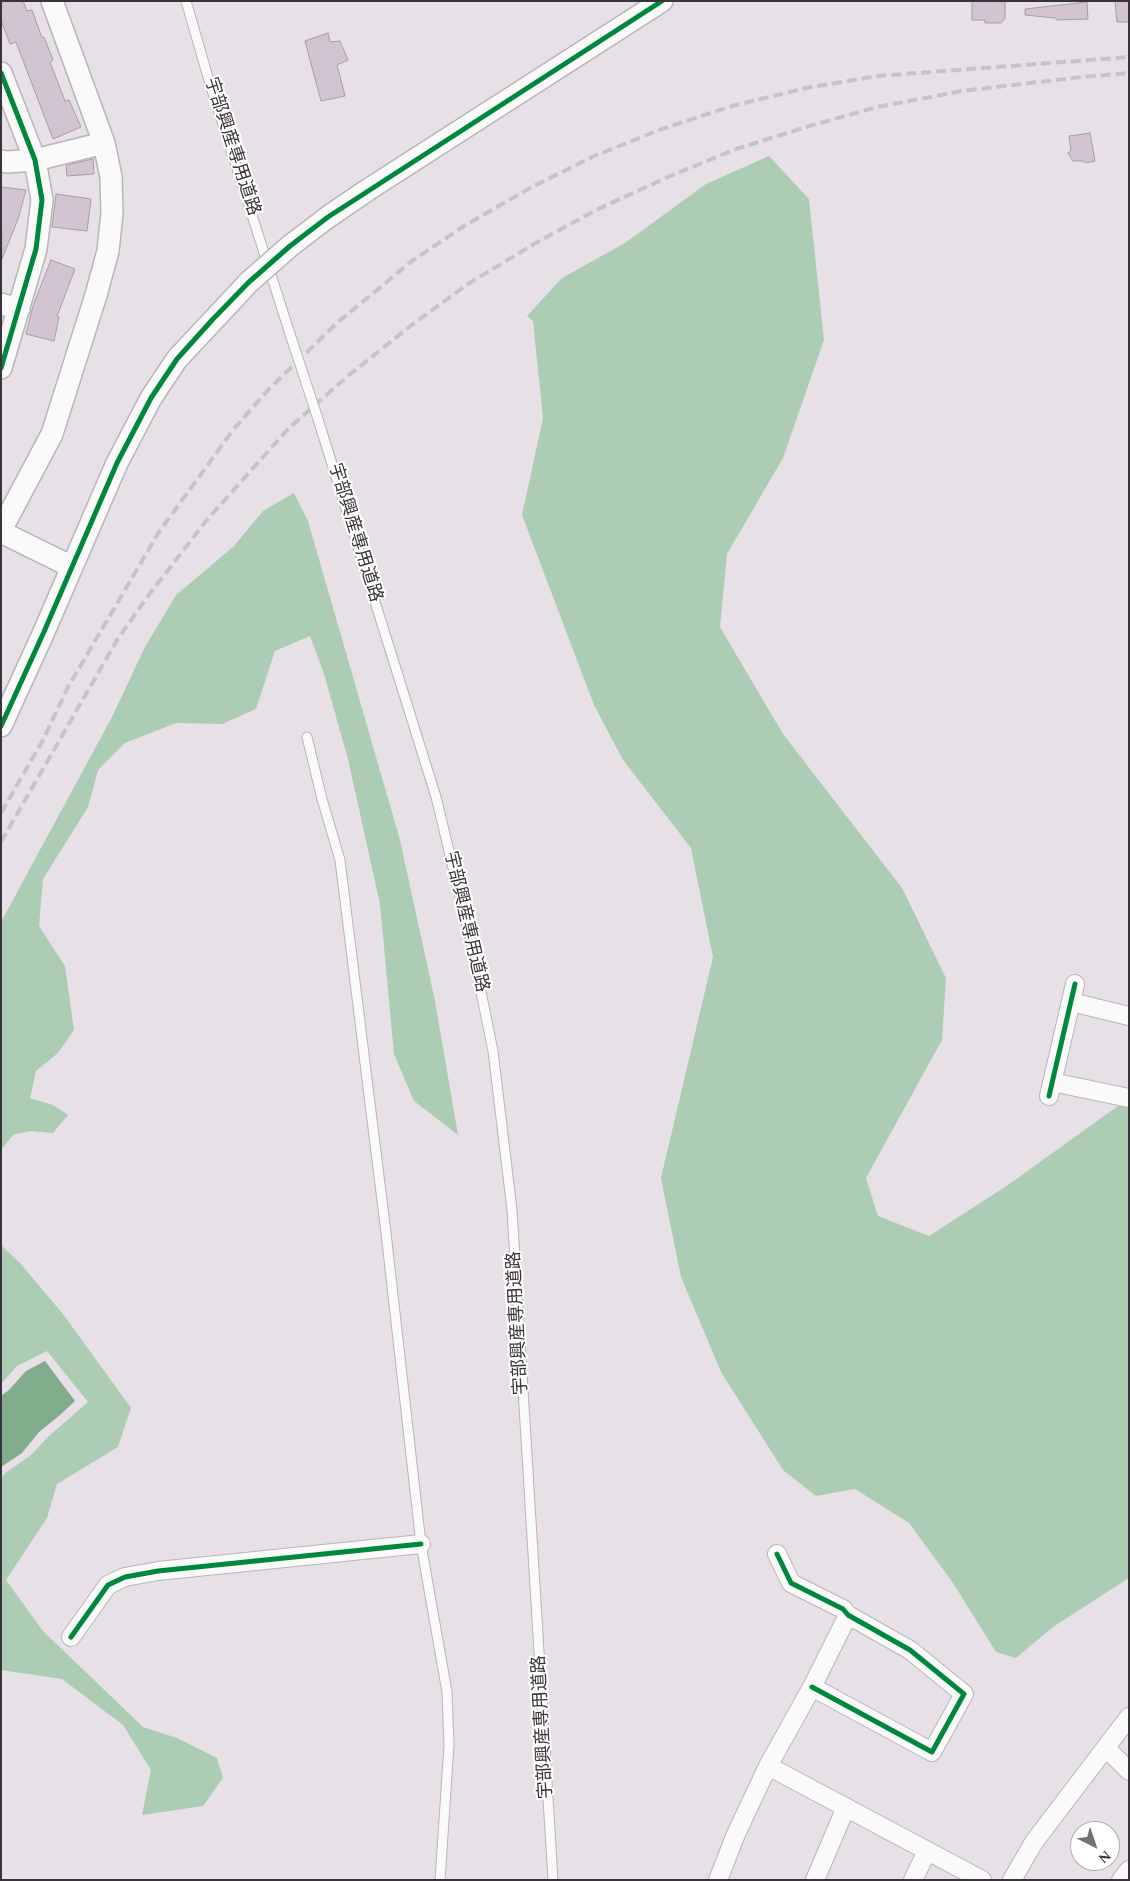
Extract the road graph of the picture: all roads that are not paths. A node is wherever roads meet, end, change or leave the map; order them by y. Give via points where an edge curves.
1 (52, 1) edge
2 (186, 1) edge
3 (662, 1) edge
4 (1, 73) edge
5 (104, 143) junction
6 (35, 160) junction
7 (1, 161) edge
8 (10, 306) edge
9 (1, 368) edge
10 (1, 531) edge
11 (72, 567) junction
12 (1, 726) edge
13 (307, 737) dead end
14 (1075, 984) dead end
15 (1071, 1002) junction
16 (1129, 1016) edge
17 (1129, 1098) edge
18 (421, 1544) junction
19 (778, 1554) dead end
20 (848, 1616) junction
21 (71, 1638) dead end
22 (812, 1687) junction
23 (1129, 1717) edge
24 (1106, 1748) junction
25 (768, 1766) junction
26 (1129, 1771) edge
27 (846, 1807) junction
28 (927, 1851) junction
29 (1129, 1870) edge
30 (440, 1880) edge
31 (553, 1880) edge
32 (718, 1880) edge
33 (815, 1880) edge
34 (913, 1880) edge
35 (982, 1880) edge
36 (1012, 1880) edge
37 (1121, 1880) edge

1 - 5 street
2 - 31 lane, 宇部興産専用道路, bridge via 436,797 493,1051 512,1210
3 - 11 street, bridge via 366,191 290,246 249,282 177,358 150,398 117,463
4 - 6 street
5 - 6 street
5 - 10 street via 111,177 108,251 52,434
6 - 7 street
6 - 8 street via 42,200 36,249
8 - 9 street
10 - 11 street
11 - 12 street
13 - 18 lane via 340,860
14 - 15 street
15 - 16 street
15 - 17 street via 1050,1089
18 - 21 street via 125,1577 108,1585
18 - 30 lane via 447,1692 449,1745
19 - 20 street via 791,1583 843,1609
20 - 22 street
20 - 22 street via 910,1650 964,1694 932,1752
22 - 25 street
23 - 24 street
24 - 26 street
24 - 36 street via 1034,1842
25 - 27 street
25 - 32 street
27 - 28 street
27 - 33 street
28 - 34 street
28 - 35 street
29 - 37 street

